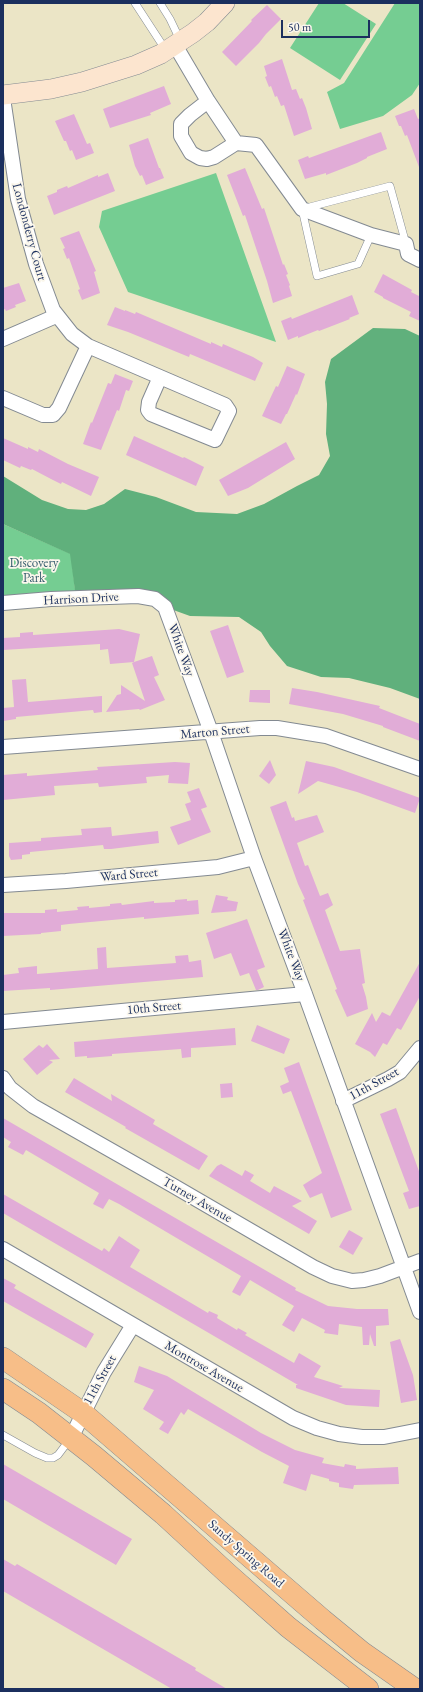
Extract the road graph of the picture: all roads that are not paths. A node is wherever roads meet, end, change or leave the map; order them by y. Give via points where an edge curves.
1 (135, 3) edge
2 (160, 3) edge
3 (225, 3) edge
4 (174, 46) junction
5 (3, 95) edge
6 (3, 98) edge
7 (208, 101) junction
8 (236, 143) junction
9 (302, 209) junction
10 (371, 235) junction
11 (406, 244) junction
12 (420, 260) edge
13 (56, 316) junction
14 (3, 339) edge
15 (88, 346) junction
16 (160, 377) junction
17 (3, 398) edge
18 (158, 601) joint
19 (3, 603) edge
20 (211, 732) junction
21 (3, 747) edge
22 (420, 769) edge
23 (254, 858) junction
24 (3, 885) edge
25 (306, 994) junction
26 (3, 1022) edge
27 (420, 1048) edge
28 (3, 1078) edge
29 (343, 1101) junction
30 (3, 1249) edge
31 (420, 1261) edge
32 (404, 1267) junction
33 (420, 1312) edge
34 (133, 1325) junction
35 (3, 1358) edge
36 (3, 1389) edge
37 (83, 1413) junction
38 (420, 1430) edge
39 (3, 1435) edge
40 (71, 1438) junction
41 (368, 1689) edge
42 (415, 1689) edge

1 - 4 lane
2 - 4 lane via 170,19
3 - 4 street via 207,22
4 - 5 street via 136,65 82,82
4 - 7 street
6 - 13 street, Londonderry Court via 24,227 40,279
7 - 8 street
7 - 8 street via 181,124 181,136 191,153 206,159
8 - 9 street via 256,145
9 - 10 street
9 - 10 lane via 317,276 358,264
9 - 11 lane via 390,186
10 - 11 street
11 - 12 street via 408,254
13 - 14 street
13 - 15 street, Londonderry Court via 72,334
15 - 16 street, Londonderry Court
15 - 17 street via 59,408 53,415 43,415
16 - 16 street, Londonderry Court via 225,405 229,411 215,440 152,414 148,410
18 - 19 street, Harrison Drive via 138,596
18 - 20 street, White Way via 165,607
20 - 21 street, Marton Street
20 - 22 street, Marton Street via 266,728 311,732
20 - 23 street, White Way
23 - 24 street, Ward Street via 218,867
23 - 25 street, White Way
25 - 26 street, 10th Street
25 - 29 street, White Way
27 - 29 street, 11th Street via 400,1072
28 - 32 street, Turney Avenue via 10,1088 33,1106 313,1268 352,1281 380,1276
29 - 32 street, White Way
30 - 34 street, Montrose Avenue
31 - 32 street, Turney Avenue
32 - 33 street, White Way
34 - 37 street, 11th Street
34 - 38 street, Montrose Avenue via 277,1410 317,1428 362,1437 384,1437
35 - 37 main road, Sandy Spring Road
36 - 40 main road, Sandy Spring Road
37 - 40 street, 11th Street
37 - 42 main road, Sandy Spring Road via 323,1620 362,1652
39 - 40 lane via 47,1458 58,1455
40 - 41 main road, Sandy Spring Road via 163,1514 288,1627

